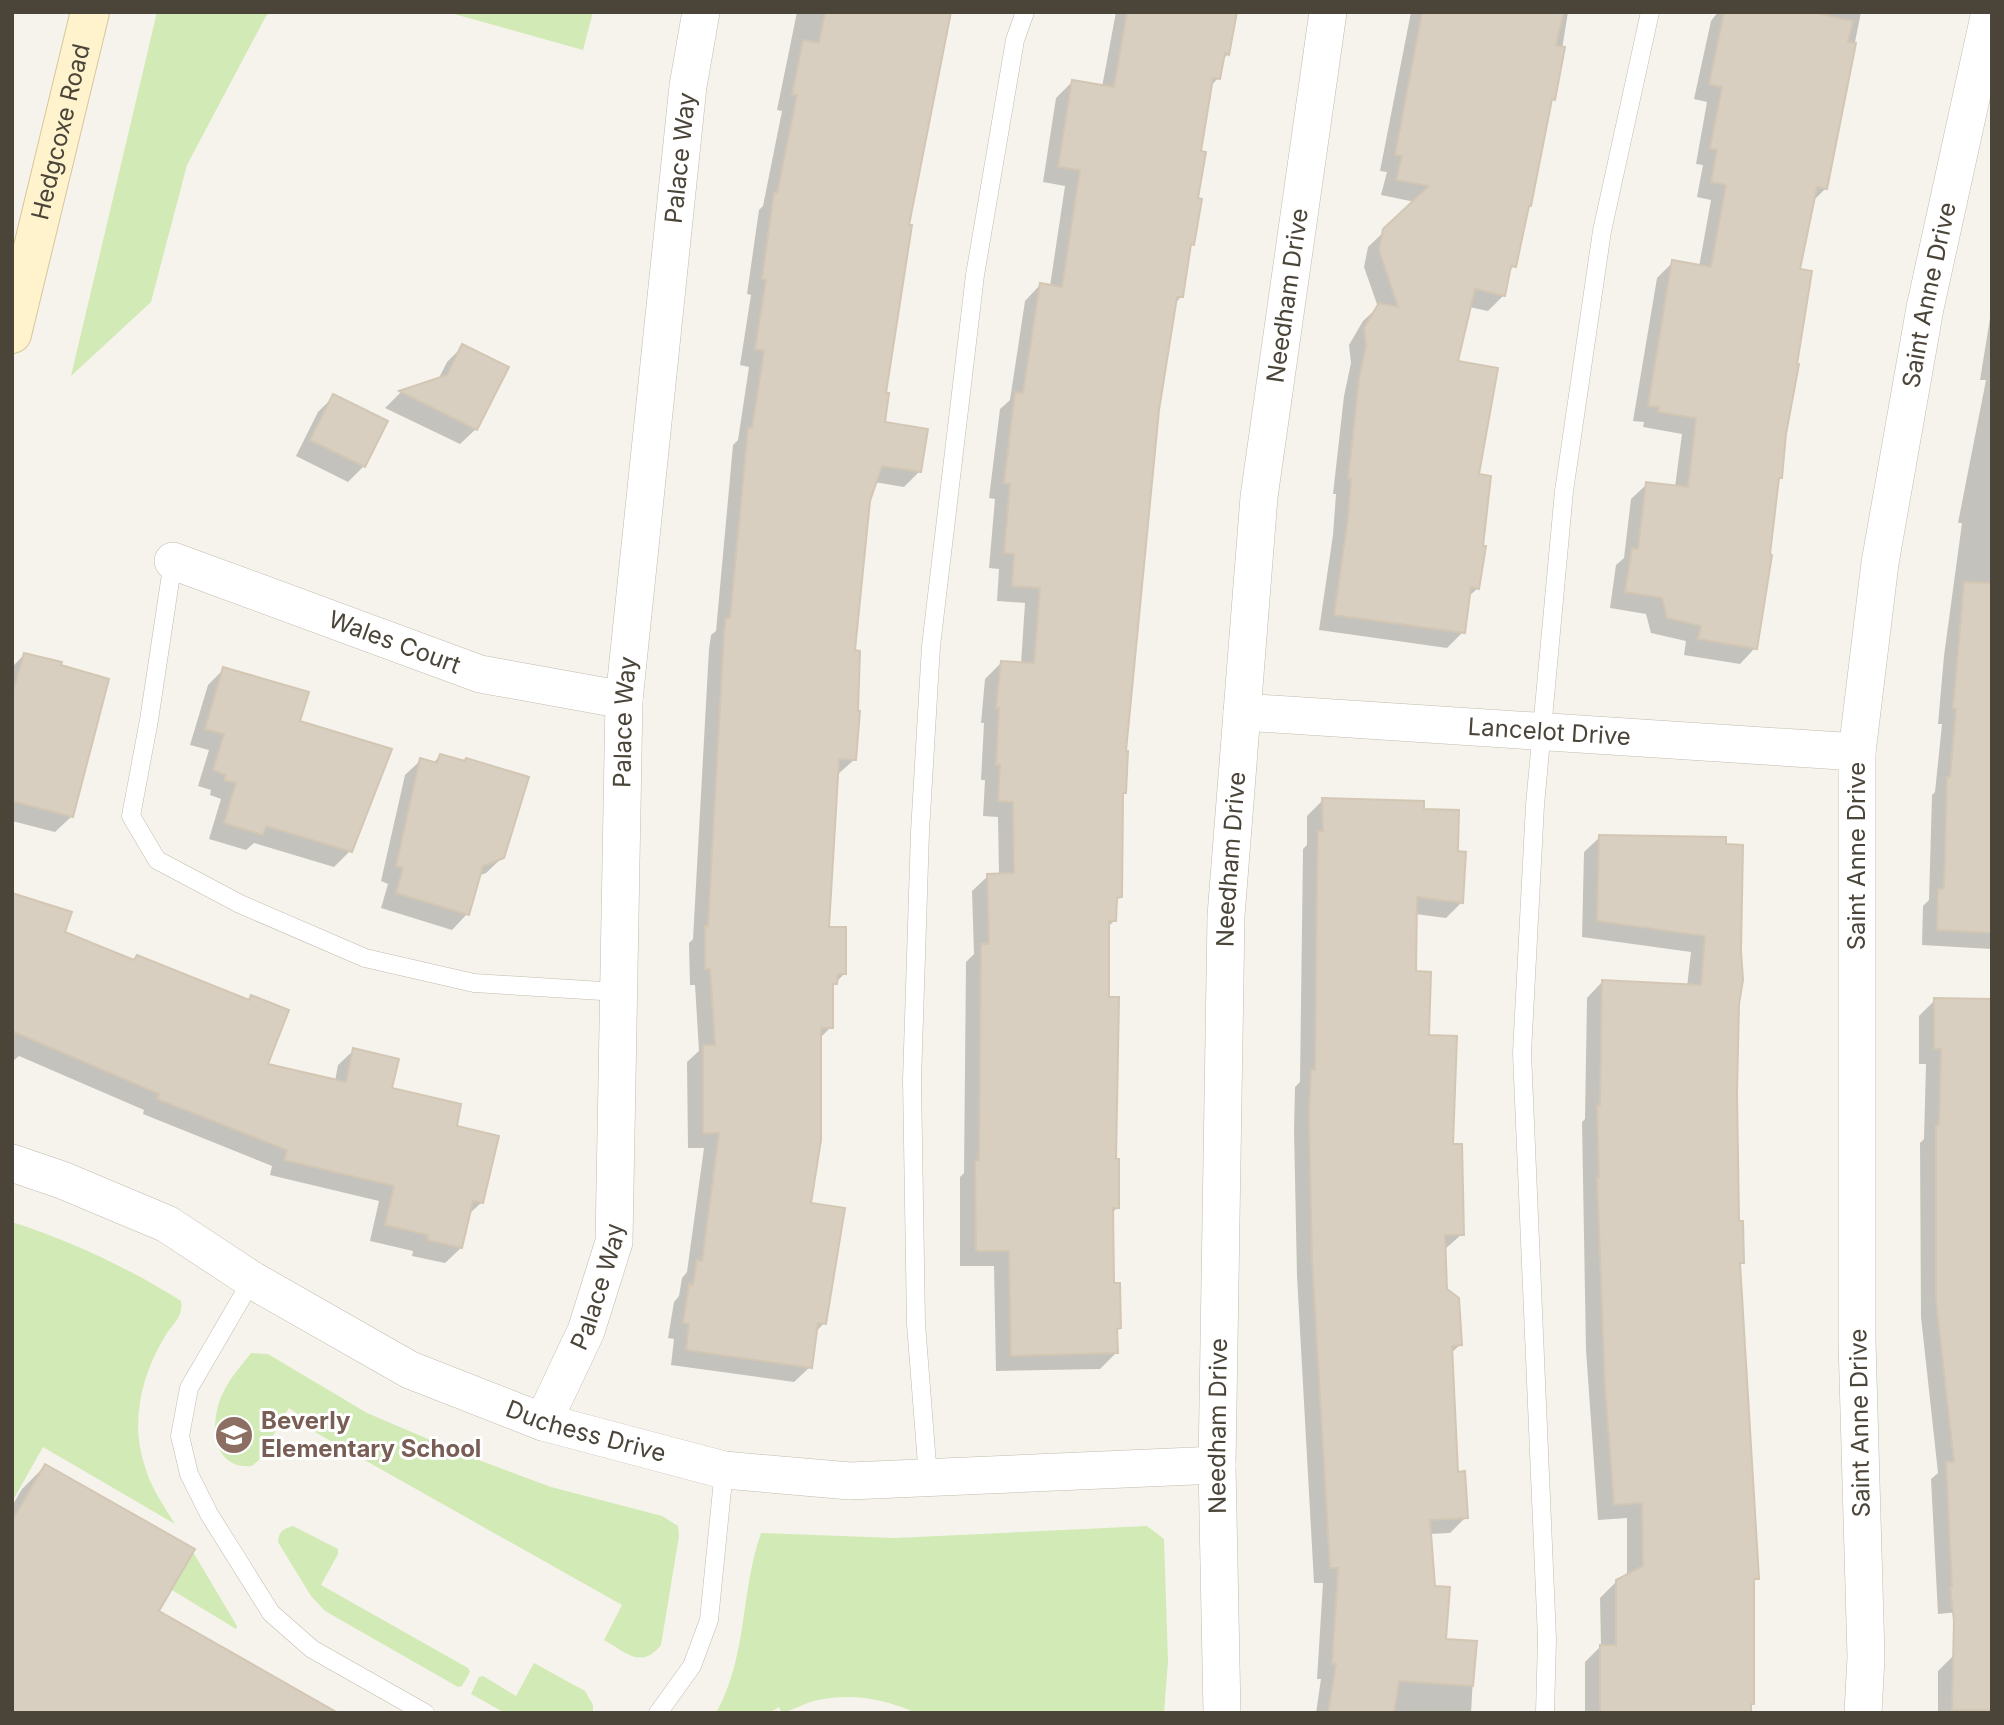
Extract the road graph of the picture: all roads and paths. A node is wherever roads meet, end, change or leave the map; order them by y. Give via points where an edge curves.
1 (90, 12) edge
2 (701, 12) edge
3 (1025, 12) edge
4 (1328, 12) edge
5 (1650, 12) edge
6 (1990, 12) edge
7 (12, 334) edge
8 (173, 561) joint
9 (624, 700) junction
10 (1242, 712) junction
11 (1541, 731) junction
12 (1857, 752) junction
13 (618, 992) junction
14 (12, 1163) edge
15 (252, 1280) junction
16 (543, 1422) junction
17 (1217, 1465) junction
18 (724, 1470) junction
19 (928, 1477) junction
20 (425, 1713) edge
21 (658, 1713) edge
22 (1222, 1713) edge
23 (1545, 1713) edge
24 (1863, 1713) edge

1 - 7 main road, Hedgcoxe Road
2 - 9 street, Palace Way via 688,86
3 - 19 lane via 1015,40 975,275 931,646 912,1080 916,1324
4 - 10 street, Needham Drive via 1259,497
5 - 11 lane via 1602,231 1564,491
6 - 12 street, Saint Anne Drive via 1923,321 1880,563
8 - 9 street, Wales Court via 480,674
8 - 13 lane via 131,816 157,860 240,904 365,958 474,983
9 - 13 street, Palace Way
10 - 11 street, Lancelot Drive
10 - 17 street, Needham Drive via 1226,916
11 - 12 street, Lancelot Drive
11 - 23 lane via 1522,1053 1547,1639
12 - 24 street, Saint Anne Drive via 1857,1341 1866,1657
13 - 16 street, Palace Way via 614,1242 586,1331
14 - 15 street, Duchess Drive via 167,1224
15 - 16 street, Duchess Drive via 410,1370
15 - 20 lane via 189,1388 180,1436 189,1474 271,1613 312,1649
16 - 18 street, Duchess Drive
17 - 19 street, Duchess Drive
17 - 22 street, Needham Drive
18 - 19 street, Duchess Drive via 850,1480
18 - 21 lane via 709,1620 692,1666

